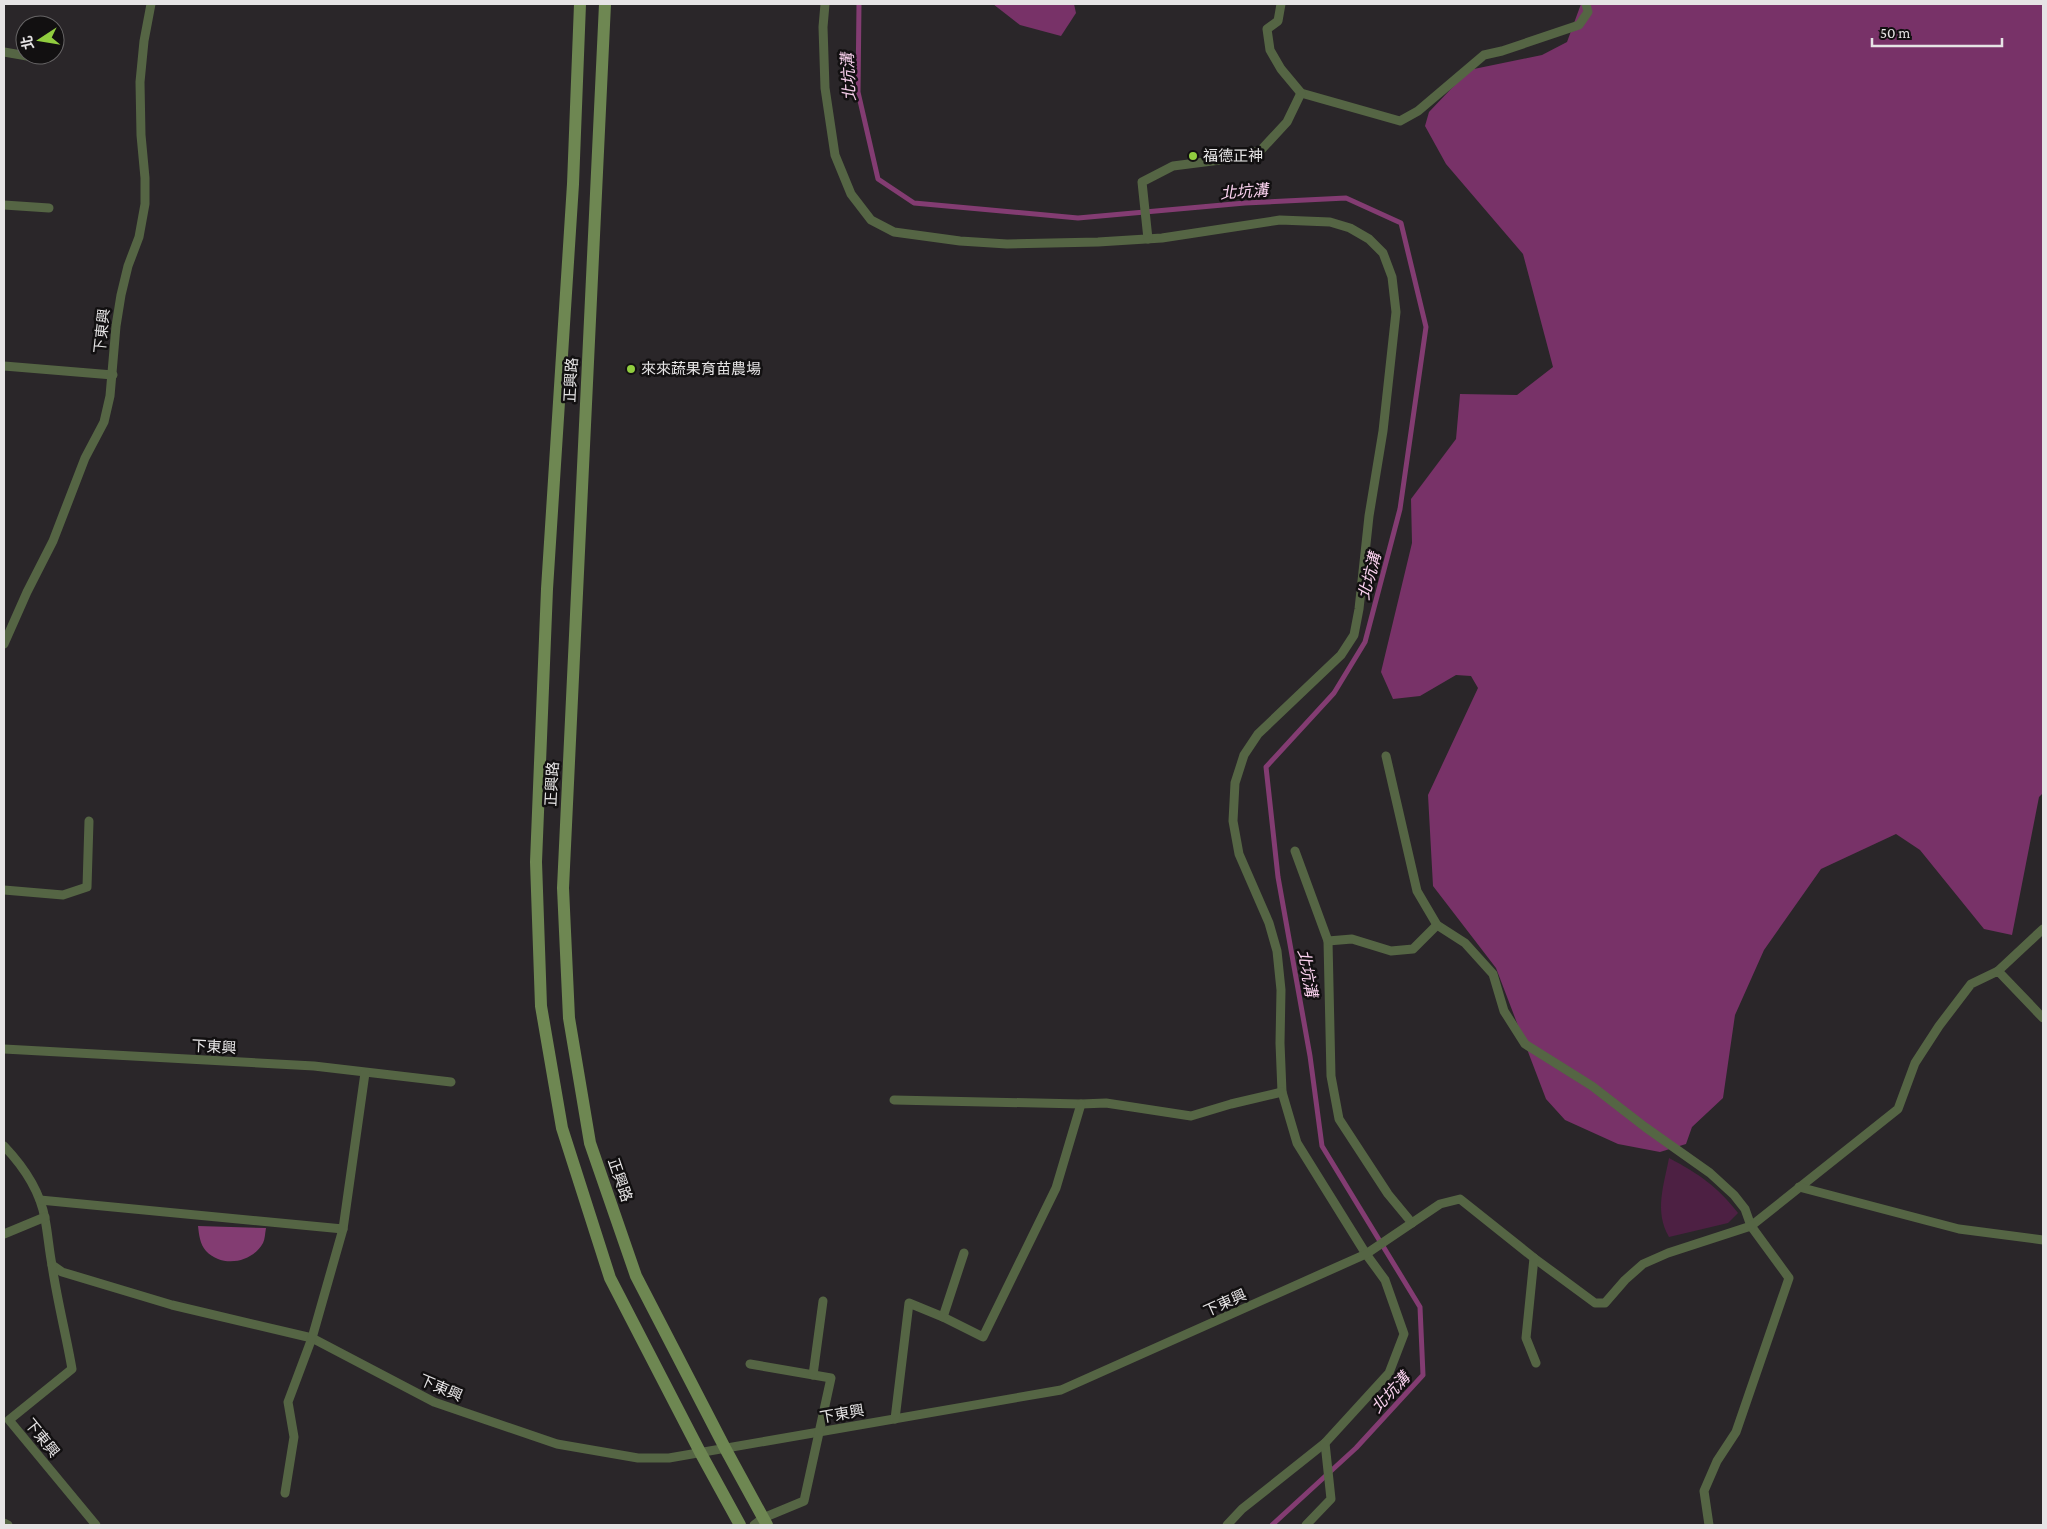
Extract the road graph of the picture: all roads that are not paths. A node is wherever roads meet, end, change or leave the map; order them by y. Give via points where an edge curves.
1 (151, 4) edge
2 (580, 4) edge
3 (605, 4) edge
4 (825, 4) edge
5 (1281, 4) edge
6 (1586, 4) edge
7 (1301, 93) junction
8 (4, 205) edge
9 (49, 208) dead end
10 (1148, 238) junction
11 (4, 366) edge
12 (113, 375) junction
13 (4, 644) edge
14 (1386, 756) dead end
15 (89, 821) dead end
16 (1295, 851) dead end
17 (4, 890) edge
18 (1437, 925) junction
19 (2043, 929) edge
20 (1328, 941) junction
21 (1998, 971) junction
22 (2043, 1018) edge
23 (4, 1049) edge
24 (366, 1073) junction
25 (451, 1082) dead end
26 (1282, 1092) junction
27 (894, 1100) dead end
28 (1081, 1104) junction
29 (4, 1146) edge
30 (1799, 1188) junction
31 (40, 1200) junction
32 (45, 1217) junction
33 (1412, 1223) junction
34 (1751, 1226) junction
35 (343, 1229) junction
36 (4, 1234) edge
37 (2043, 1240) edge
38 (964, 1253) dead end
39 (1368, 1253) junction
40 (1534, 1258) junction
41 (52, 1265) junction
42 (823, 1300) dead end
43 (943, 1317) junction
44 (312, 1338) junction
45 (1536, 1363) dead end
46 (750, 1364) dead end
47 (813, 1375) junction
48 (895, 1419) junction
49 (818, 1432) junction
50 (1325, 1443) junction
51 (726, 1450) junction
52 (700, 1452) junction
53 (285, 1493) dead end
54 (4, 1523) edge
55 (762, 1523) edge
56 (8, 1525) edge
57 (96, 1525) edge
58 (740, 1525) edge
59 (1227, 1525) edge
60 (1306, 1525) edge
61 (1709, 1525) edge

1 - 12 lane, 下東興 via 140,82 145,204 139,237 121,295
2 - 52 main road, 正興路 via 573,184 540,745 536,862 541,1006 562,1128 610,1278
3 - 51 main road, 正興路 via 563,888 568,1018 590,1143 636,1276
4 - 10 lane via 825,88 835,155 851,194 871,220 894,232 997,244
5 - 7 lane via 1278,20 1267,29 1270,50
6 - 7 lane via 1588,12 1579,26 1484,55 1418,111 1400,121
7 - 10 lane via 1287,122 1261,150 1236,158 1173,166 1142,182
8 - 9 lane
10 - 26 lane via 1280,220 1330,222 1369,239 1382,253 1392,276 1396,312 1394,332 1354,635 1340,655 1258,734 1244,755 1235,783 1233,821 1239,854 1269,923 1277,951
11 - 12 lane
12 - 13 lane, 下東興 via 104,422 85,458 53,541
14 - 18 lane via 1417,891
15 - 17 lane via 87,887 64,895
16 - 20 lane
18 - 20 lane via 1413,949 1391,951 1352,939
18 - 34 lane via 1465,943 1493,974 1504,1011 1525,1044 1592,1086 1710,1173 1745,1209
19 - 21 lane
20 - 33 lane via 1331,1076 1339,1119 1388,1194
21 - 22 lane
21 - 30 lane via 1971,984 1939,1026 1915,1062 1898,1109
23 - 24 lane, 下東興 via 314,1066
24 - 25 lane, 下東興
24 - 35 lane
26 - 28 lane via 1191,1116 1106,1102
26 - 39 lane via 1297,1143
27 - 28 lane
28 - 43 lane via 1056,1188 984,1337
29 - 31 lane, 下東興 via 29,1175
30 - 34 lane
30 - 37 lane via 1959,1229
31 - 32 lane, 下東興
31 - 35 lane
32 - 36 lane
32 - 41 lane, 下東興
33 - 39 lane, 下東興
33 - 40 lane, 下東興 via 1440,1204 1460,1199
34 - 40 lane via 1643,1264 1605,1303 1595,1303
34 - 61 lane via 1789,1278 1736,1432 1717,1461 1704,1491
35 - 44 lane
38 - 43 lane
39 - 48 lane, 下東興 via 1061,1390
39 - 50 lane via 1385,1280 1404,1334 1389,1373
40 - 45 lane via 1526,1338
41 - 44 lane, 下東興 via 62,1272 172,1305
41 - 57 lane, 下東興 via 72,1369 9,1420
42 - 47 lane
43 - 48 lane via 909,1303
44 - 52 lane, 下東興 via 434,1402 557,1444 638,1458 669,1458
44 - 53 lane via 288,1402 294,1437
46 - 47 lane
47 - 49 lane via 831,1378
48 - 49 lane, 下東興
49 - 51 lane, 下東興
49 - 55 lane via 804,1501
50 - 59 lane via 1242,1509
50 - 60 lane via 1331,1499
51 - 52 lane, 下東興
51 - 55 main road, 正興路
52 - 58 main road, 正興路
54 - 56 lane

